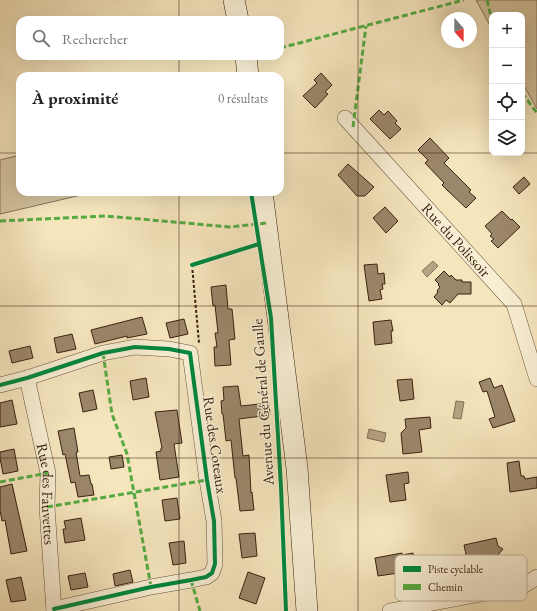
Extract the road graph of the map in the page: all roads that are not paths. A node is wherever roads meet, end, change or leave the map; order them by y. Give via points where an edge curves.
1 (234, 0) edge
2 (237, 16) edge
3 (246, 60) edge
4 (248, 72) edge
5 (345, 118) dead end
6 (263, 196) edge
7 (27, 378) junction
8 (537, 379) edge
9 (0, 385) edge
10 (537, 577) edge
11 (527, 583) edge
12 (443, 601) edge
13 (54, 610) edge
14 (307, 611) edge
15 (390, 611) edge

1 - 2 main road
3 - 4 main road
5 - 8 street, Rue du Polissoir via 514,304
6 - 14 main road, Avenue du Général de Gaulle via 297,468
7 - 9 street
7 - 13 street, Rue des Fauvettes via 48,473 47,507
7 - 13 street, Rue des Coteaux via 103,353 135,347 190,353 214,521 215,564 212,572 206,577
10 - 11 street
12 - 15 street

